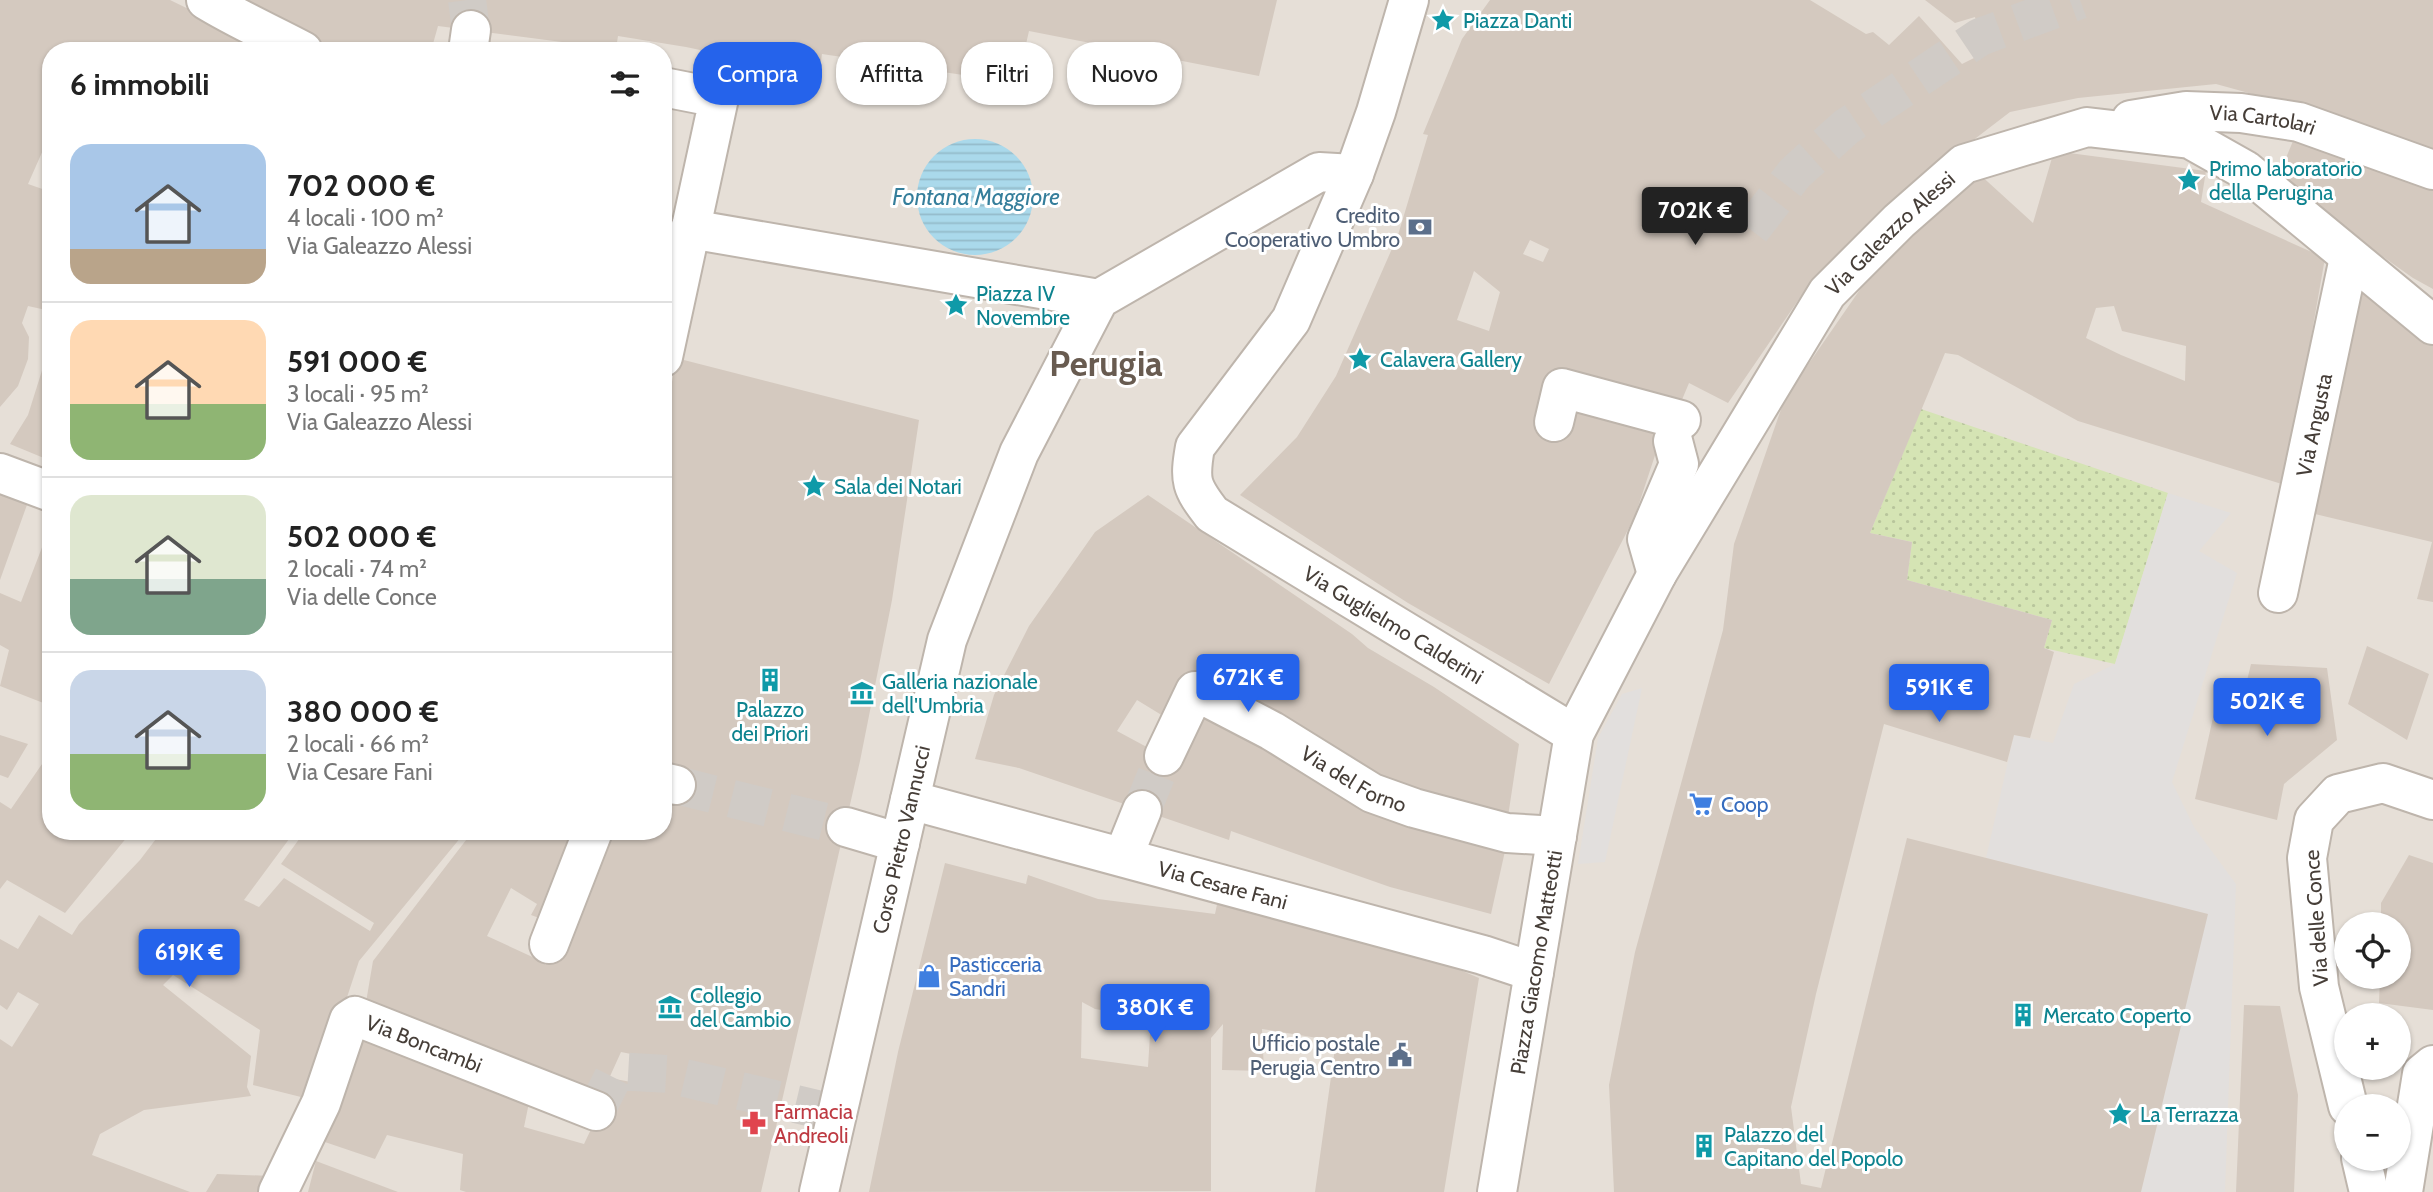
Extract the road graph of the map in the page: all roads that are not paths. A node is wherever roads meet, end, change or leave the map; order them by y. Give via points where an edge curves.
1 (206, 0) edge
2 (1409, 0) edge
3 (287, 42) edge
4 (672, 89) edge
5 (2087, 127) junction
6 (2433, 170) edge
7 (1354, 174) junction
8 (690, 229) junction
9 (2349, 258) junction
10 (1099, 299) junction
11 (672, 314) edge
12 (2433, 326) edge
13 (1553, 422) dead end
14 (0, 472) edge
15 (42, 488) edge
16 (1657, 573) junction
17 (2278, 593) dead end
18 (1574, 734) junction
19 (1164, 756) tunnel mouth
20 (910, 800) junction
21 (2433, 800) edge
22 (1142, 810) tunnel mouth
23 (846, 827) tunnel mouth
24 (1557, 836) junction
25 (589, 840) edge
26 (900, 843) junction
27 (1123, 857) junction
28 (548, 944) dead end
29 (1534, 972) junction
30 (2433, 1065) edge
31 (2345, 1094) edge
32 (596, 1111) dead end
33 (2364, 1171) edge
34 (278, 1192) edge
35 (820, 1192) edge
36 (1497, 1192) edge
37 (2370, 1192) edge
38 (2403, 1192) edge

1 - 3 street
2 - 7 street
4 - 8 street via 719,98
5 - 6 street, Via Cartolari via 2186,111 2241,113 2299,122
5 - 9 street, Via Galeazzo Alessi via 2190,139 2245,170
5 - 16 street, Via Galeazzo Alessi via 1964,164 1827,293
7 - 10 street via 1319,172
7 - 18 street, Via Guglielmo Calderini via 1291,320 1195,447 1194,491 1212,514
8 - 10 street
8 - 11 street
9 - 12 street, Via Galeazzo Alessi
9 - 17 street, Via Angusta
10 - 20 street, Corso Pietro Vannucci via 1019,453 947,640
13 - 16 street via 1562,388 1677,430 1679,464 1647,539
14 - 15 street
16 - 18 street, Via Galeazzo Alessi
18 - 24 street, Piazza Giacomo Matteotti
19 - 24 street, Via del Forno via 1195,691 1272,731 1372,793 1507,833
20 - 26 street, Corso Pietro Vannucci
20 - 27 street, Via Cesare Fani
21 - 31 street, Via delle Conce via 2383,783 2338,794 2314,820 2308,858 2319,987
22 - 27 street
23 - 26 street
24 - 29 street, Piazza Giacomo Matteotti
25 - 28 street
26 - 35 street, Corso Pietro Vannucci
27 - 29 street, Via Cesare Fani
29 - 36 street, Piazza Giacomo Matteotti
30 - 38 street via 2422,1074
32 - 34 street, Via Boncambi via 355,1016 349,1020 321,1103
33 - 37 street

